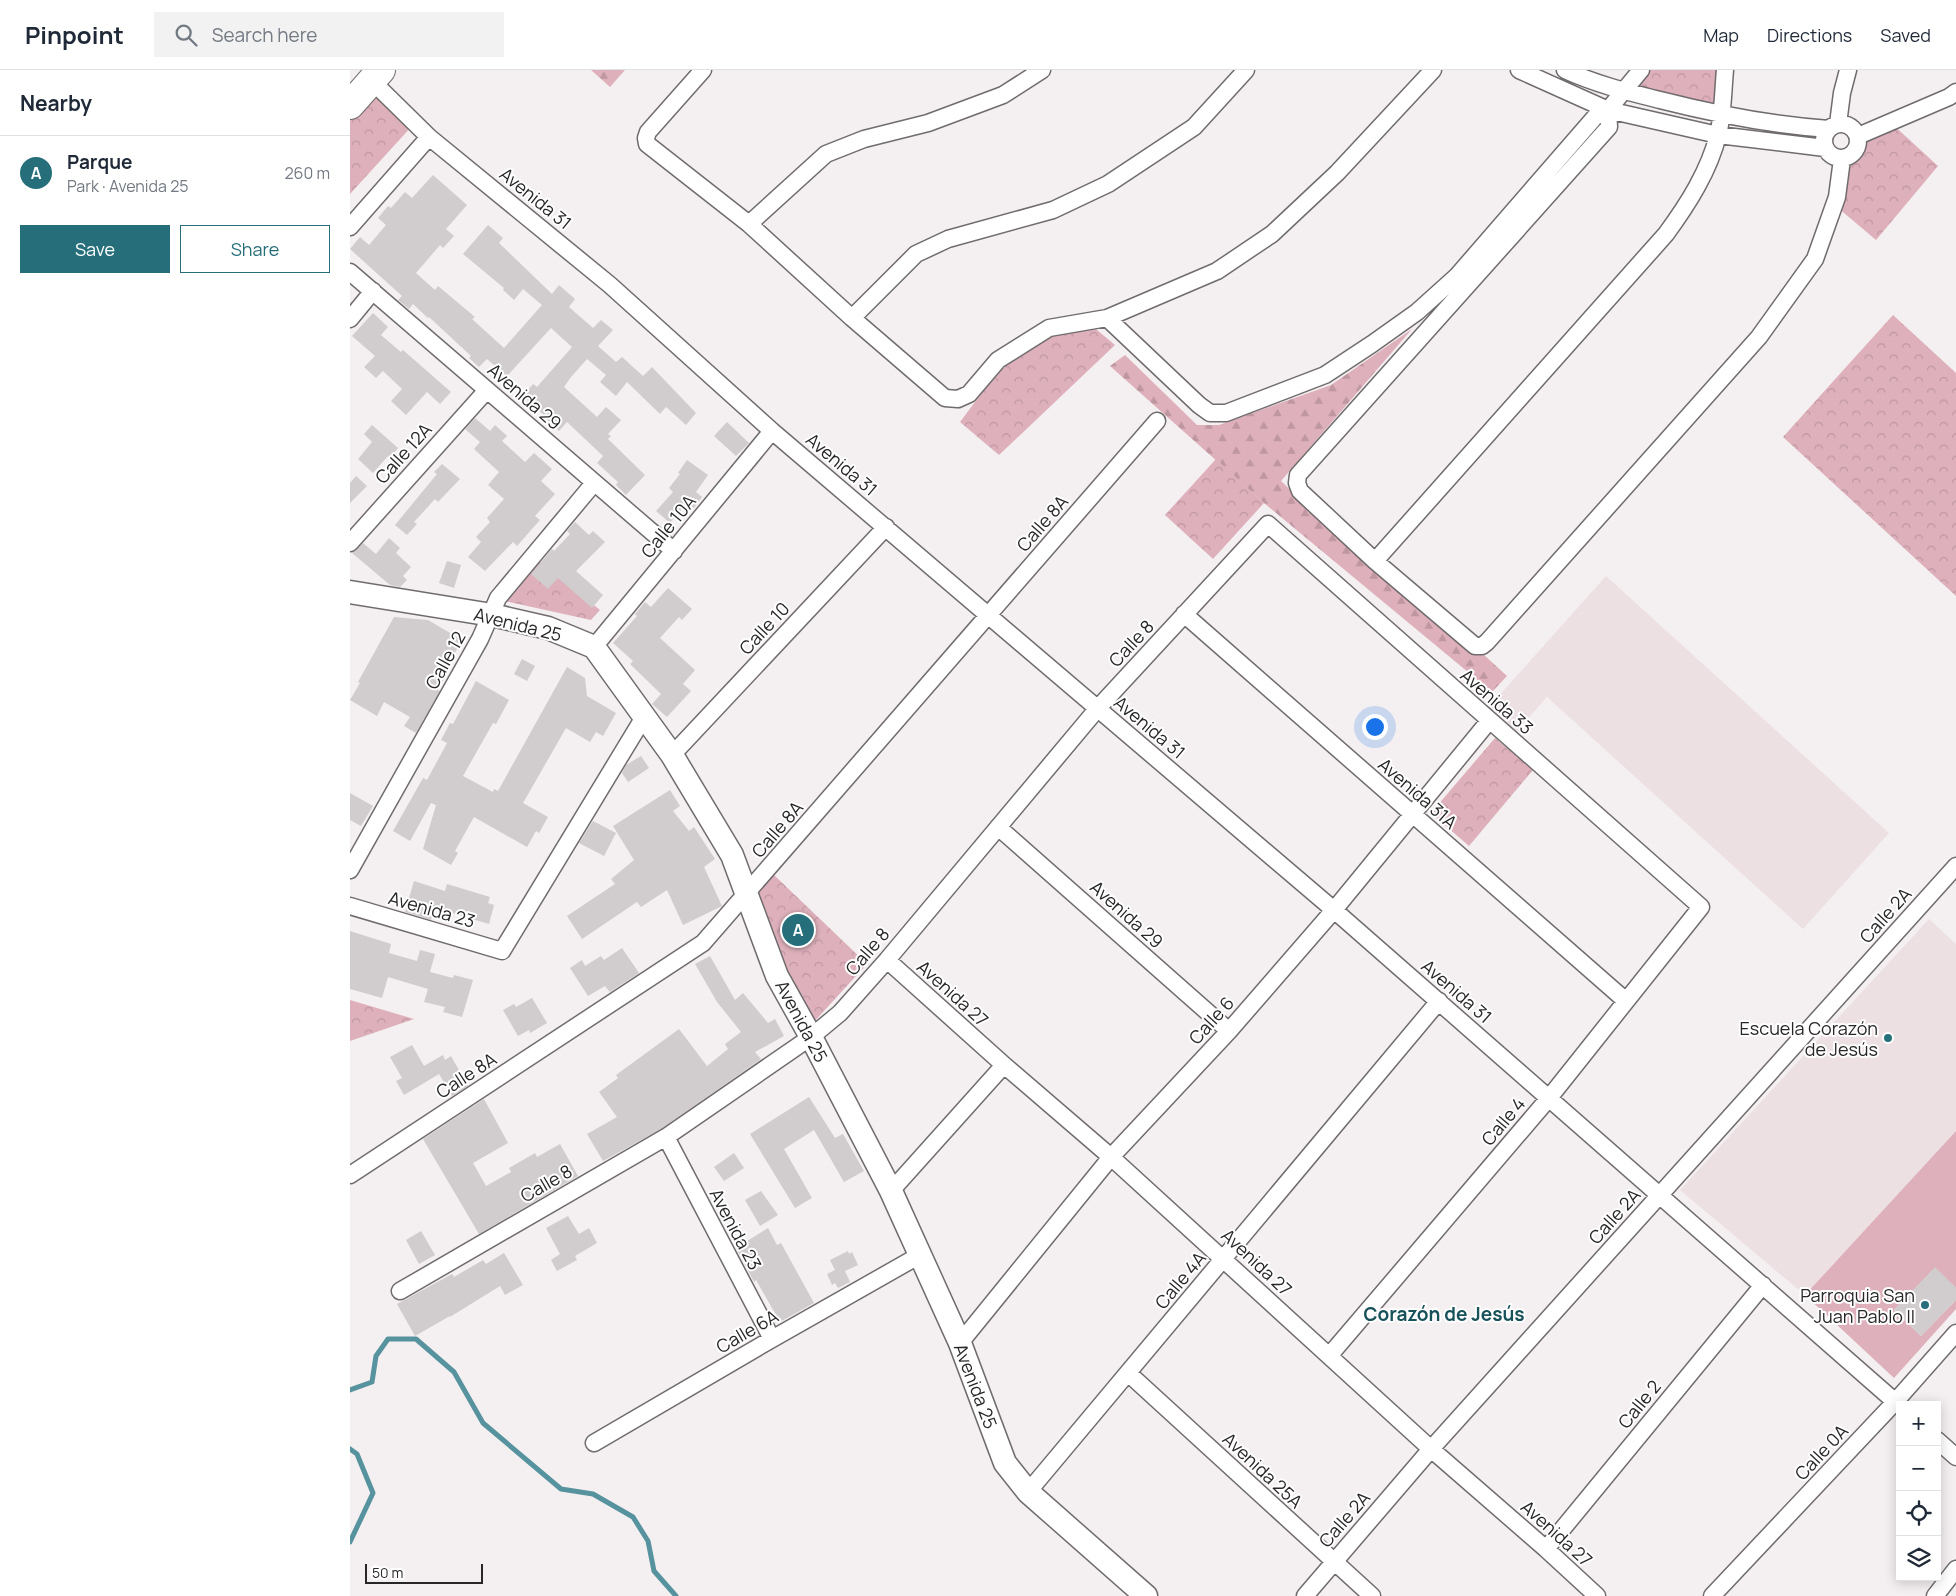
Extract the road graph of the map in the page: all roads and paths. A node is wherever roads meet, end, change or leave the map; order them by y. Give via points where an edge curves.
1 (703, 70) edge
2 (1042, 70) edge
3 (1246, 70) edge
4 (1433, 70) edge
5 (1519, 70) edge
6 (1565, 70) edge
7 (1641, 70) edge
8 (1725, 70) edge
9 (1848, 70) edge
10 (377, 75) edge
11 (1624, 91) junction
12 (1956, 92) edge
13 (350, 105) edge
14 (1608, 110) junction
15 (1720, 115) junction
16 (1833, 126) junction
17 (1718, 134) junction
18 (1858, 136) junction
19 (429, 137) junction
20 (1825, 148) junction
21 (1842, 159) junction
22 (749, 224) junction
23 (350, 227) edge
24 (350, 272) edge
25 (1463, 280) junction
26 (373, 291) junction
27 (852, 318) junction
28 (1107, 318) junction
29 (350, 319) edge
30 (487, 390) junction
31 (1157, 421) dead end
32 (772, 431) junction
33 (594, 483) junction
34 (1268, 524) joint
35 (886, 527) junction
36 (350, 543) edge
37 (674, 551) junction
38 (1375, 561) junction
39 (350, 592) edge
40 (1184, 614) junction
41 (492, 615) junction
42 (989, 615) junction
43 (594, 647) junction
44 (1098, 708) junction
45 (644, 717) junction
46 (1489, 721) junction
47 (672, 755) junction
48 (1412, 815) junction
49 (998, 827) junction
50 (1956, 866) edge
51 (350, 870) edge
52 (747, 894) junction
53 (350, 906) edge
54 (1701, 907) joint
55 (1334, 910) junction
56 (887, 960) junction
57 (1438, 1001) junction
58 (1626, 1001) junction
59 (1229, 1032) junction
60 (811, 1037) junction
61 (1004, 1065) junction
62 (1549, 1098) junction
63 (666, 1137) junction
64 (1111, 1157) junction
65 (350, 1175) edge
66 (891, 1191) junction
67 (1659, 1195) junction
68 (920, 1255) junction
69 (1224, 1258) junction
70 (1762, 1285) junction
71 (400, 1290) dead end
72 (1956, 1333) edge
73 (772, 1339) junction
74 (960, 1343) junction
75 (1329, 1356) junction
76 (1128, 1373) junction
77 (1899, 1401) edge
78 (1896, 1403) edge
79 (1896, 1405) edge
80 (594, 1443) dead end
81 (1941, 1444) edge
82 (1431, 1449) junction
83 (1956, 1457) edge
84 (1028, 1492) junction
85 (1546, 1549) junction
86 (1333, 1562) junction
87 (1956, 1569) edge
88 (1146, 1596) edge
89 (1305, 1596) edge
90 (1372, 1596) edge
91 (1597, 1596) edge
92 (1712, 1596) edge
93 (1935, 1596) edge

1 - 22 street via 648,132 647,144
2 - 22 street via 1003,95 928,123 826,154
3 - 27 street via 1194,127 1108,184 1052,210 948,239 916,254
4 - 28 street via 1337,173 1272,234 1217,271
5 - 14 street
6 - 11 street
7 - 11 street
8 - 15 street
9 - 16 street
10 - 13 highway
10 - 19 street, Avenida 31
11 - 14 street
11 - 15 street
12 - 18 street
14 - 17 street
14 - 25 street via 1609,127
15 - 16 street via 1803,127
15 - 17 street
16 - 18 street via 1850,126
16 - 20 street via 1824,138
17 - 20 street
17 - 38 street via 1708,164 1688,203 1666,234
18 - 21 street via 1856,152
19 - 23 street
19 - 32 street, Avenida 31 via 610,285
20 - 21 street via 1829,154
21 - 38 street via 1837,197 1815,259 1759,337 1487,642 1475,646
22 - 27 street
24 - 26 street, Avenida 29
25 - 28 street via 1324,375 1226,413 1210,414
25 - 38 street via 1298,475 1300,491
26 - 29 street
26 - 30 street, Avenida 29
27 - 28 street via 945,398 958,399 969,394 998,360 1049,328
30 - 33 street, Avenida 29
30 - 36 street, Calle 12A
31 - 42 street, Calle 8A
32 - 35 street, Avenida 31
32 - 37 street, Calle 10A
33 - 37 street, Avenida 29
33 - 41 street, Calle 12 via 498,598
34 - 40 street, Calle 8
34 - 46 street, Avenida 33
35 - 42 street, Avenida 31
35 - 47 street, Calle 10
37 - 43 street, Calle 10A
39 - 41 street, Avenida 25
40 - 44 street, Calle 8
40 - 48 street, Avenida 31A
41 - 43 street, Avenida 25 via 548,628
41 - 51 street, Calle 12
42 - 44 street, Avenida 31
42 - 52 street, Calle 8A
43 - 45 street, Avenida 25
44 - 49 street, Calle 8
44 - 55 street, Avenida 31
45 - 47 street, Avenida 25
45 - 53 street, Avenida 23 via 502,951
46 - 48 street, Calle 6
46 - 54 street, Avenida 33
47 - 52 street, Avenida 25 via 732,855
48 - 55 street, Calle 6
48 - 58 street, Avenida 31A
49 - 56 street, Calle 8
49 - 59 street, Avenida 29
50 - 67 street, Calle 2A
52 - 60 street, Avenida 25 via 777,976
52 - 65 street, Calle 8A via 703,944
54 - 58 street, Calle 4
55 - 57 street, Avenida 31
55 - 59 street, Calle 6
56 - 60 street, Calle 8 via 840,1013
56 - 61 street, Avenida 27
57 - 62 street, Avenida 31
57 - 69 street, Calle 4A
58 - 62 street, Calle 4
59 - 64 street, Calle 6
60 - 63 street, Calle 8
60 - 66 street, Avenida 25
61 - 64 street, Avenida 27
61 - 66 street
62 - 67 street, Avenida 31
62 - 75 street, Calle 4
63 - 71 street, Calle 8
63 - 73 street, Avenida 23
64 - 69 street, Avenida 27
64 - 74 street, Calle 6
66 - 68 street, Avenida 25
67 - 70 street, Avenida 31
67 - 82 street, Calle 2A
68 - 73 street, Calle 6A
68 - 74 street, Avenida 25
69 - 75 street, Avenida 27
69 - 76 street, Calle 4A
70 - 78 street, Avenida 31
70 - 85 street, Calle 2
72 - 77 street, Calle 0A
73 - 80 street, Calle 6A
74 - 84 street, Avenida 25 via 1005,1463
75 - 82 street, Avenida 27
76 - 84 street, Calle 4A
76 - 86 street, Avenida 25A
79 - 92 street, Calle 0A
81 - 83 street
82 - 85 street, Avenida 27
82 - 86 street, Calle 2A
84 - 88 street, Avenida 25
85 - 91 street, Avenida 27
86 - 89 street, Calle 2A
86 - 90 street, Avenida 25A
87 - 93 street

